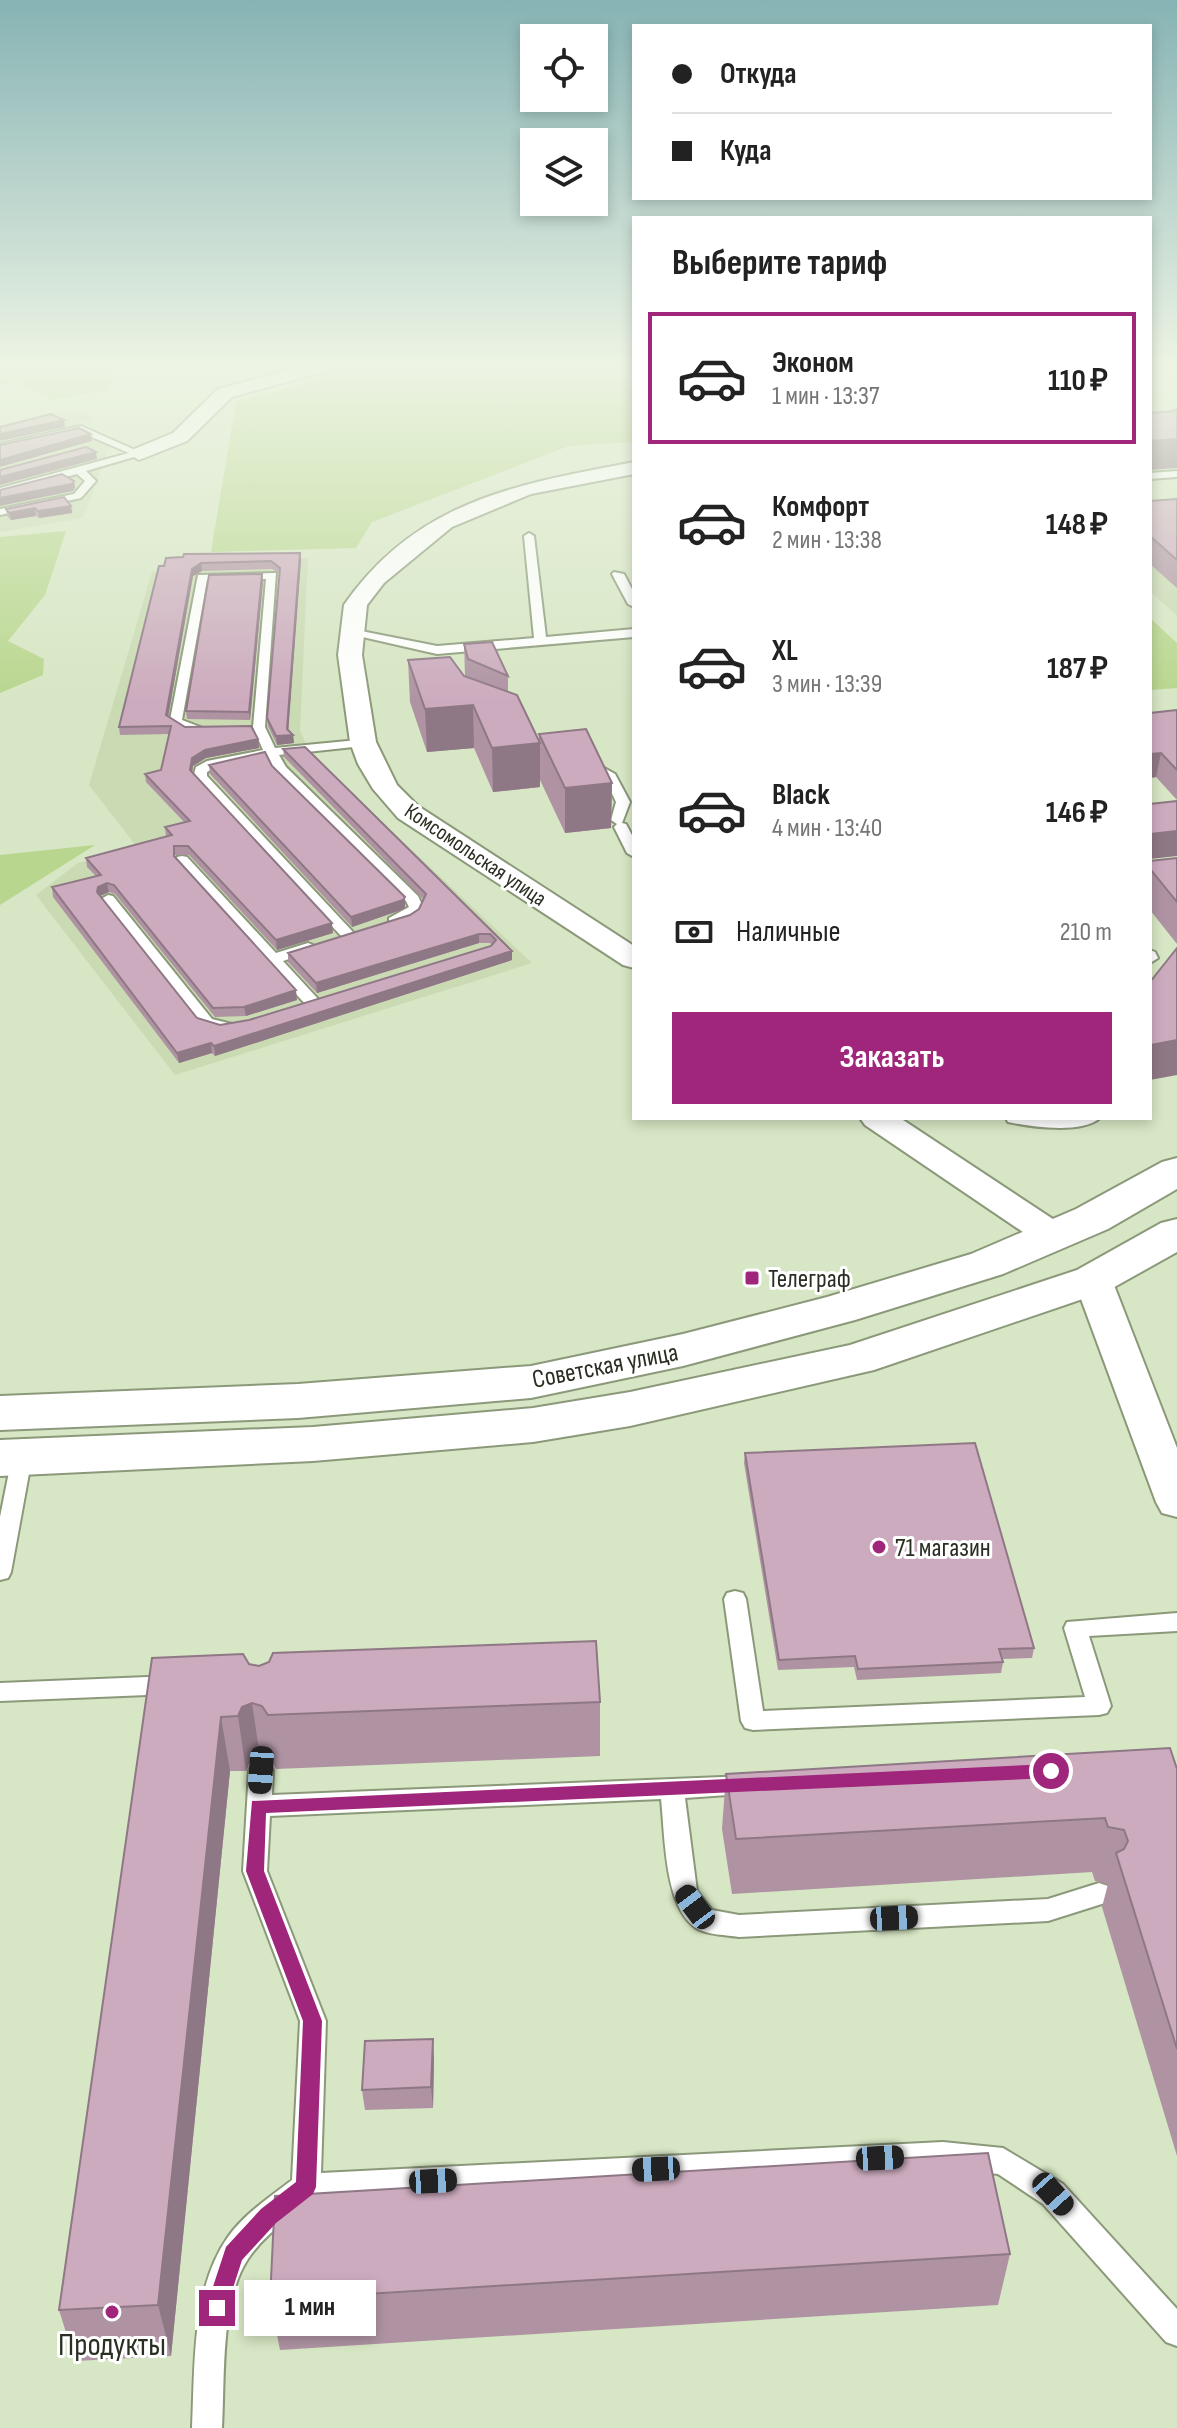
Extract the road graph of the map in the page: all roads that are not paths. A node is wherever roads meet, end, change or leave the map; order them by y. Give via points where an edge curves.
1 (63, 475) edge
2 (85, 475) edge
3 (596, 475) edge
4 (0, 491) edge
5 (0, 512) edge
6 (529, 536) dead end
7 (618, 574) dead end
8 (632, 600) edge
9 (351, 633) junction
10 (632, 633) edge
11 (540, 641) junction
12 (437, 650) junction
13 (442, 664) edge
14 (244, 727) edge
15 (259, 727) junction
16 (215, 728) edge
17 (363, 742) junction
18 (271, 752) junction
19 (574, 757) edge
20 (632, 849) edge
21 (182, 860) edge
22 (108, 899) dead end
23 (347, 936) junction
24 (632, 958) edge
25 (273, 959) junction
26 (313, 1003) edge
27 (243, 1024) edge
28 (881, 1120) edge
29 (1023, 1120) edge
30 (1075, 1120) edge
31 (1177, 1171) edge
32 (1177, 1233) edge
33 (1055, 1237) junction
34 (1093, 1280) junction
35 (0, 1413) edge
36 (11, 1458) edge
37 (1177, 1502) edge
38 (0, 1572) edge
39 (735, 1599) dead end
40 (1177, 1622) edge
41 (189, 1684) edge
42 (0, 1692) edge
43 (261, 1770) dead end
44 (767, 1785) edge
45 (672, 1789) junction
46 (258, 1806) junction
47 (1099, 1894) dead end
48 (306, 2187) junction
49 (1177, 2331) edge
50 (207, 2428) edge

1 - 4 lane
2 - 5 lane via 91,481 77,496
3 - 9 street, Комсомольская улица via 526,489 444,522 376,578 356,605
6 - 11 lane
7 - 8 lane
9 - 12 lane
9 - 17 street, Комсомольская улица via 353,690
10 - 11 lane
11 - 12 lane
12 - 13 lane
14 - 15 lane
15 - 16 lane via 272,575 202,577 176,724
15 - 18 lane
17 - 18 lane
17 - 24 street, Комсомольская улица via 386,789 408,812
18 - 23 lane via 280,769 417,904 412,914
18 - 23 lane via 212,764 201,770 200,777
19 - 20 lane via 610,777 623,802 619,823
21 - 25 lane
22 - 27 lane via 207,1023
23 - 25 lane
25 - 26 lane
28 - 33 street
29 - 30 lane
31 - 33 street, Советская улица
32 - 34 street, Советская улица
33 - 35 street, Советская улица via 987,1264 839,1309 531,1382 298,1401
34 - 36 street, Советская улица via 857,1359 533,1425 313,1444
34 - 37 street
36 - 38 lane
39 - 40 lane via 753,1721 1099,1706 1075,1628
41 - 42 lane
43 - 46 lane
44 - 45 lane
45 - 46 lane
45 - 47 lane via 685,1894 704,1920 739,1926 1048,1910
46 - 48 lane via 255,1871 313,2021
48 - 49 lane via 943,2155 1003,2161 1053,2194
48 - 50 lane via 268,2216 234,2254 217,2308

